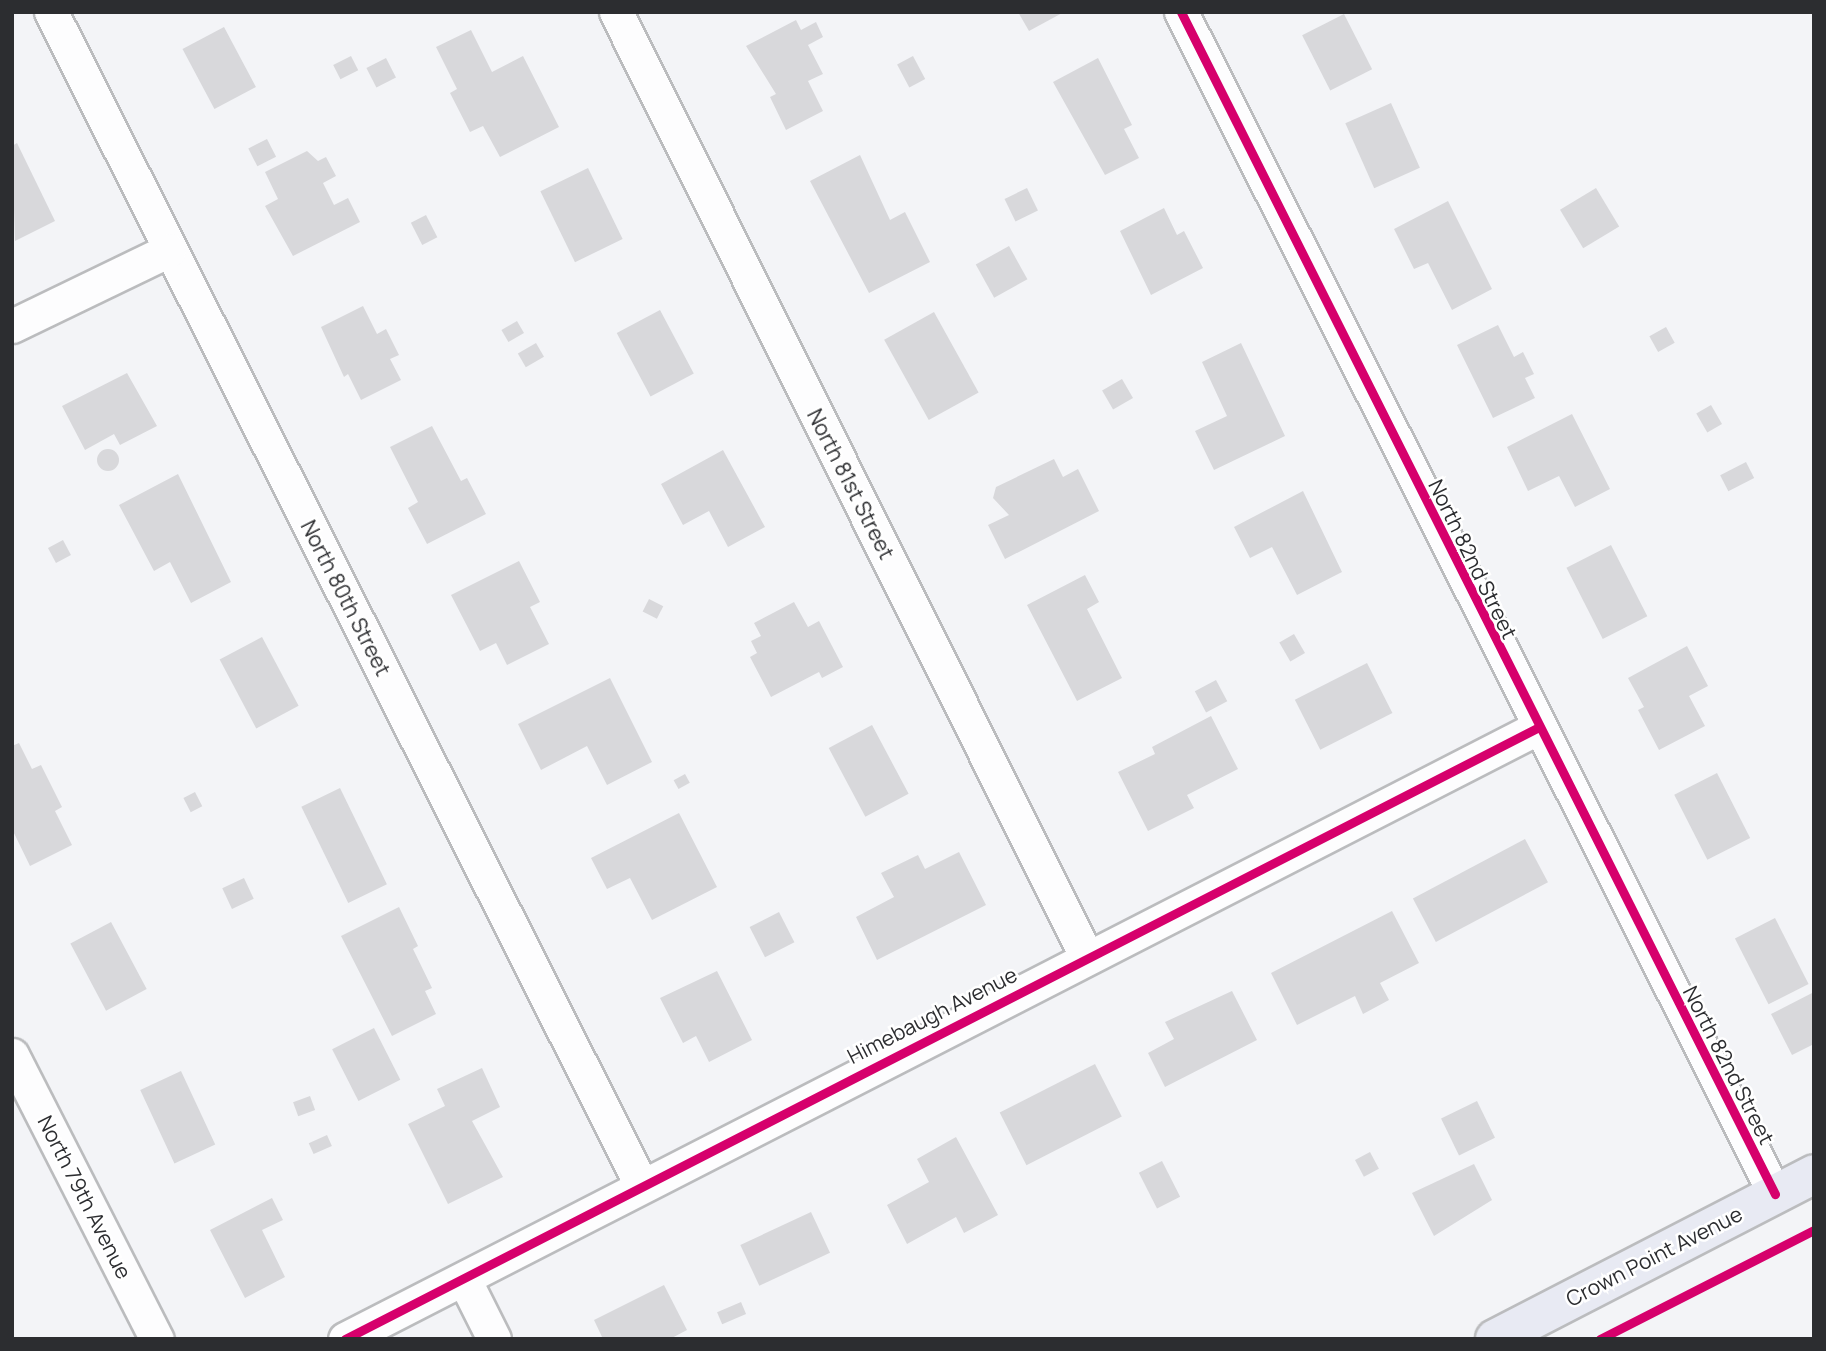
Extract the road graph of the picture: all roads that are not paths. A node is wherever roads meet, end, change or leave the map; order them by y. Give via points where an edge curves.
1 (51, 12) edge
2 (615, 12) edge
3 (1181, 12) edge
4 (169, 250) junction
5 (12, 326) edge
6 (1537, 728) junction
7 (1086, 956) junction
8 (12, 1055) edge
9 (1814, 1174) edge
10 (641, 1184) junction
11 (1775, 1194) junction
12 (464, 1279) junction
13 (158, 1339) edge
14 (345, 1339) edge
15 (495, 1339) edge
16 (1495, 1339) edge

1 - 4 street, North 80th Street
2 - 7 street, North 81st Street
3 - 6 street, North 82nd Street
4 - 5 street
4 - 10 street, North 80th Street
6 - 7 street, Himebaugh Avenue
6 - 11 street, North 82nd Street
7 - 10 street, Himebaugh Avenue
8 - 13 street, North 79th Avenue
9 - 11 main road, Crown Point Avenue
10 - 12 street, Himebaugh Avenue
11 - 16 main road, Crown Point Avenue
12 - 14 street, Himebaugh Avenue
12 - 15 street

